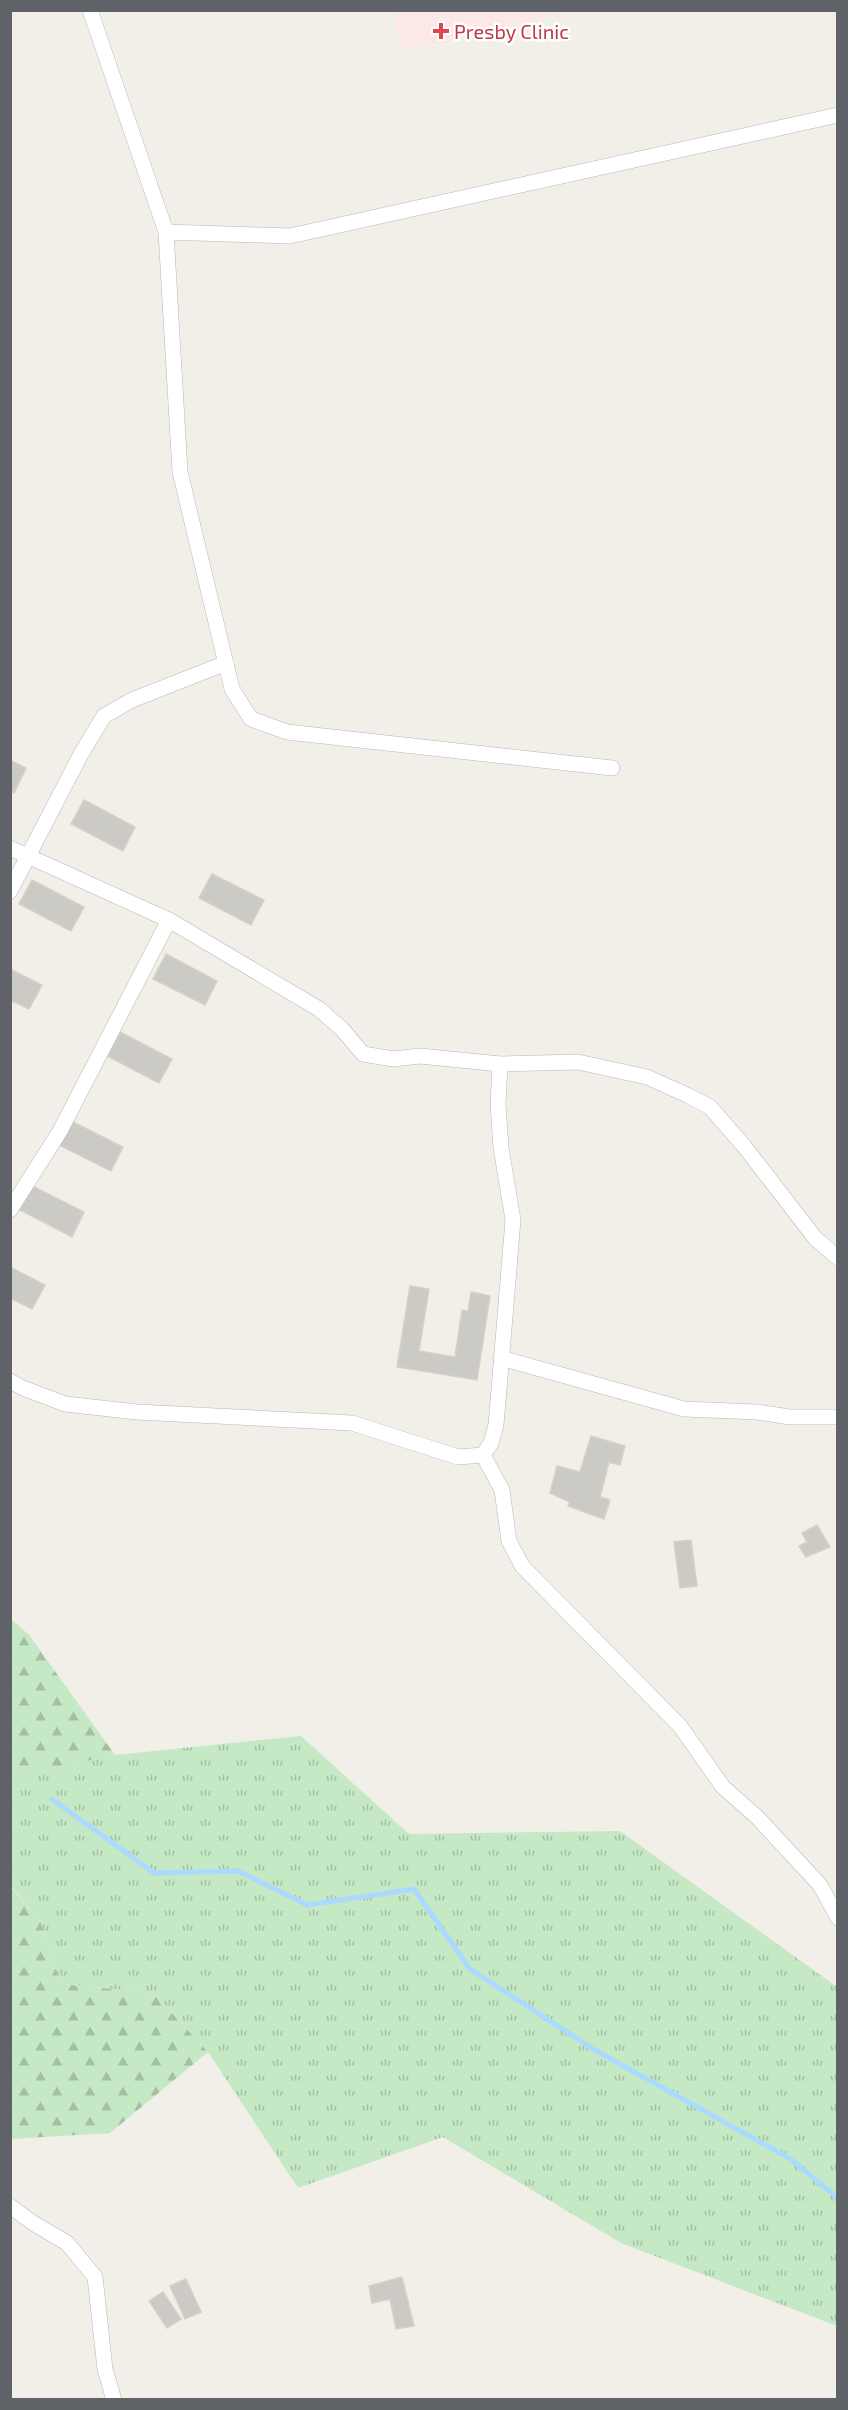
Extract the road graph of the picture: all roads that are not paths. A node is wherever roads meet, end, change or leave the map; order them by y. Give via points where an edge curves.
1 (90, 10) edge
2 (837, 115) edge
3 (166, 232) junction
4 (226, 663) junction
5 (612, 768) dead end
6 (10, 848) edge
7 (29, 856) junction
8 (10, 891) edge
9 (169, 920) junction
10 (500, 1064) junction
11 (10, 1210) edge
12 (837, 1258) edge
13 (501, 1358) junction
14 (10, 1381) edge
15 (837, 1416) edge
16 (483, 1455) junction
17 (837, 1918) edge
18 (10, 2206) edge
19 (114, 2400) edge

1 - 3 street
2 - 3 street via 290,236
3 - 4 street via 180,472
4 - 5 street via 232,689 251,718 287,732
4 - 7 street via 132,700 104,716
6 - 7 street
7 - 8 street
7 - 9 street
9 - 10 street via 319,1009 363,1054
9 - 11 street via 60,1131
10 - 12 street via 578,1062 647,1077 710,1107 815,1238
10 - 13 street via 501,1148 513,1220
13 - 15 street via 684,1409 790,1417
13 - 16 street via 496,1425
14 - 16 street via 65,1404 352,1424 458,1457
16 - 17 street via 502,1490 509,1541 522,1566 680,1726 723,1787 757,1817 820,1886
18 - 19 street via 67,2243 95,2277 105,2369

